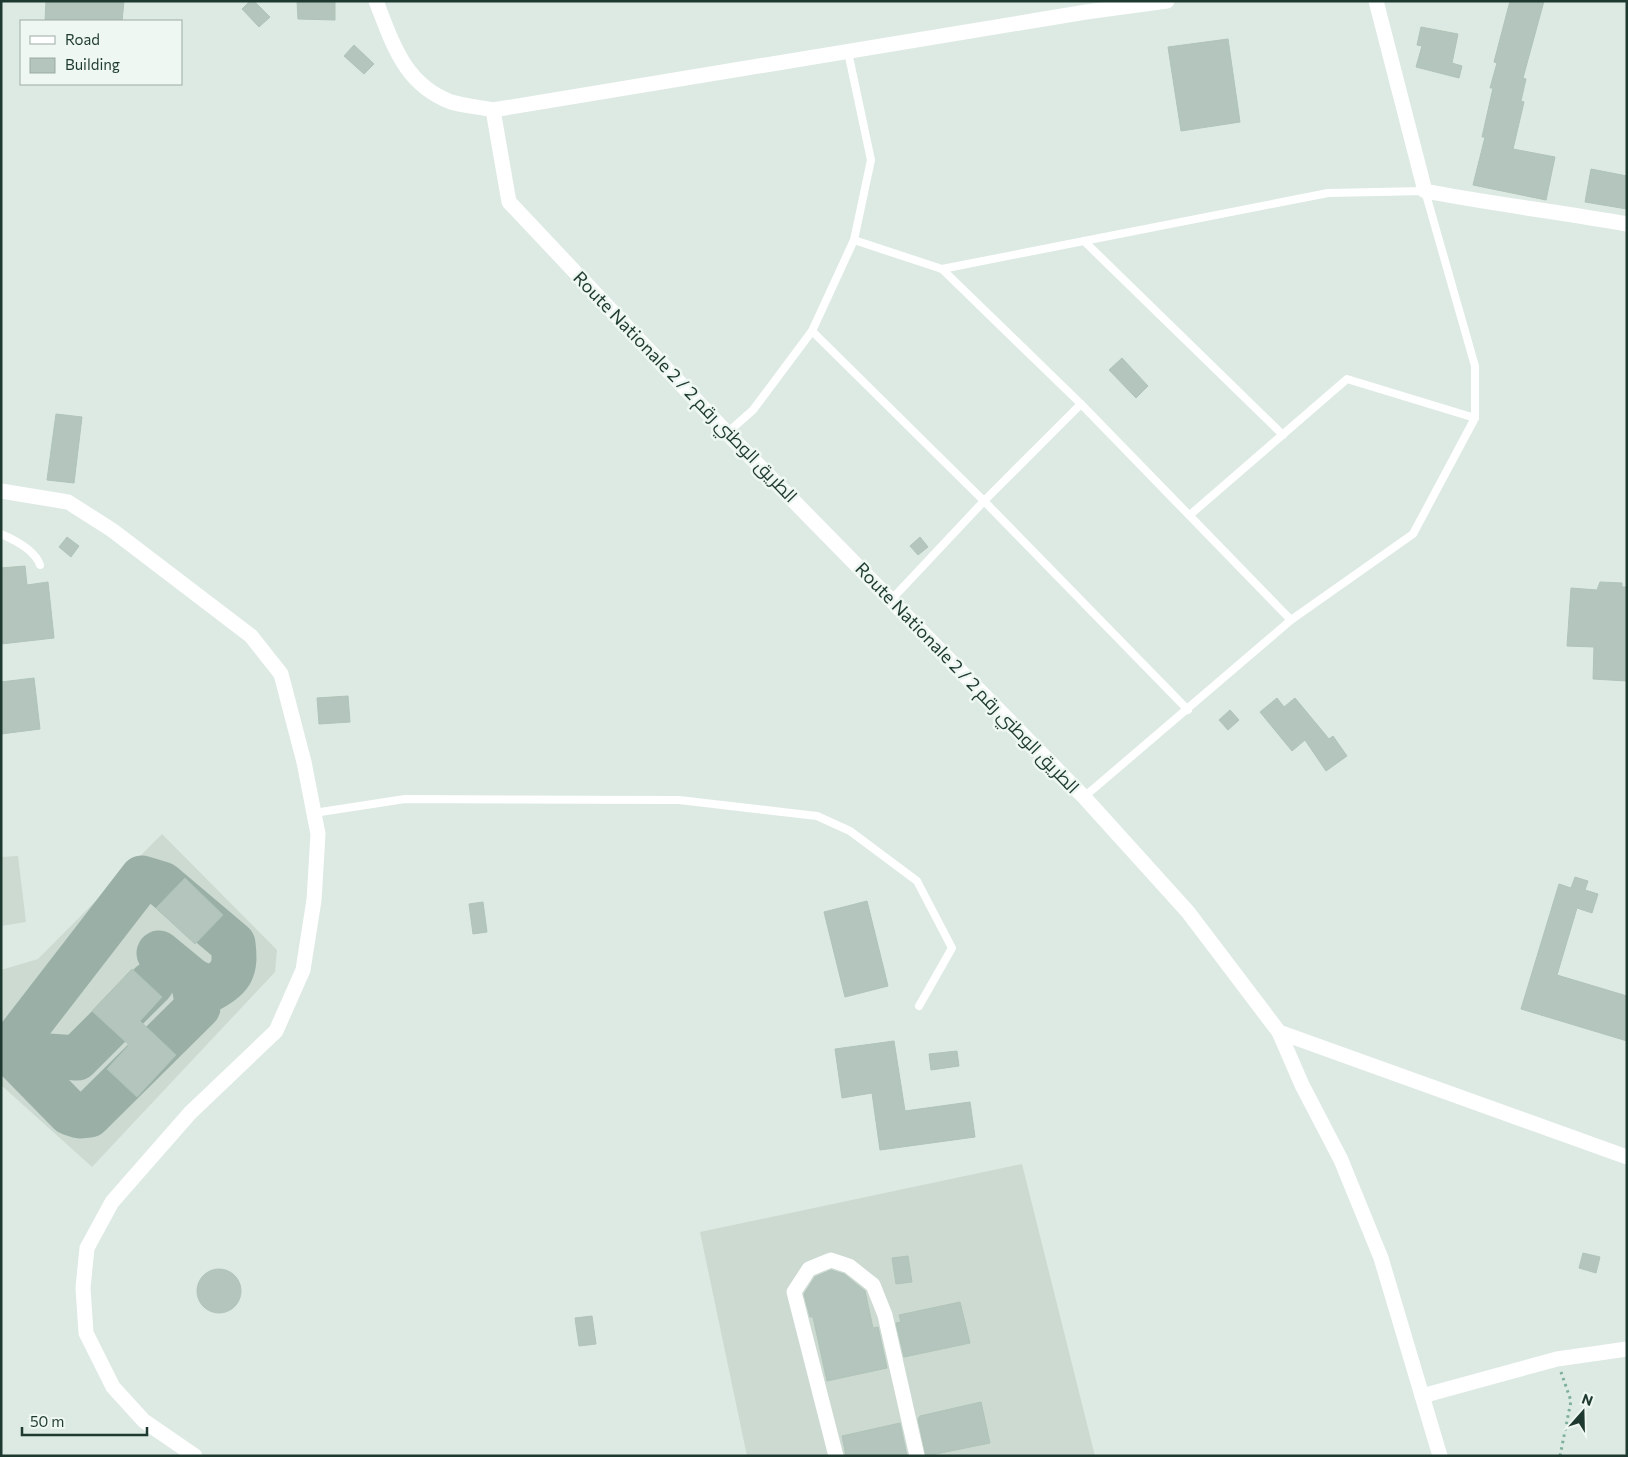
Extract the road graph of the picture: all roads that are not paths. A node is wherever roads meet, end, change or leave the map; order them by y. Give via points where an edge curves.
1 (376, 1) edge
2 (1168, 1) edge
3 (1376, 1) edge
4 (848, 52) junction
5 (493, 110) junction
6 (1425, 190) junction
7 (1627, 224) edge
8 (854, 240) junction
9 (1084, 241) junction
10 (942, 269) junction
11 (812, 331) junction
12 (1081, 404) junction
13 (1476, 418) junction
14 (727, 433) junction
15 (1283, 435) junction
16 (1, 491) edge
17 (984, 501) junction
18 (1191, 514) junction
19 (1, 534) edge
20 (40, 565) dead end
21 (891, 600) junction
22 (1291, 620) junction
23 (1188, 710) junction
24 (1084, 798) junction
25 (314, 813) junction
26 (919, 1006) dead end
27 (1279, 1032) junction
28 (1627, 1157) edge
29 (1627, 1349) edge
30 (1422, 1396) junction
31 (195, 1456) edge
32 (836, 1456) edge
33 (917, 1456) edge
34 (1440, 1456) edge

1 - 5 street via 395,50 407,70 425,87 452,102
2 - 4 street
3 - 6 street
4 - 5 street
4 - 8 lane via 871,160
5 - 14 street, Route Nationale 2 / الطريق الوطني رقم 2 via 509,202
6 - 7 street
6 - 9 lane via 1328,193
6 - 13 lane via 1476,366
8 - 10 lane
8 - 11 lane
9 - 10 lane
9 - 15 lane
10 - 12 lane
11 - 14 lane via 752,410
11 - 17 lane
12 - 17 lane
12 - 18 lane
13 - 15 lane via 1347,379
13 - 22 lane via 1412,534
14 - 21 street, Route Nationale 2 / الطريق الوطني رقم 2
15 - 18 lane
16 - 25 street via 68,502 112,530 251,636 281,674
17 - 21 lane
17 - 23 lane
18 - 22 lane
19 - 20 lane via 37,557
21 - 24 street, Route Nationale 2 / الطريق الوطني رقم 2
22 - 23 lane
23 - 24 lane
24 - 27 street, Route Nationale 2 / الطريق الوطني رقم 2 via 1188,912
25 - 26 lane via 405,799 679,800 817,816 850,831 917,881 952,948
25 - 31 street via 318,834 314,900 303,970 276,1031 190,1113 112,1202 87,1248 83,1288 86,1333 113,1388 144,1421
27 - 28 street
27 - 30 street, Route Nationale 2 / الطريق الوطني رقم 2 via 1341,1160 1381,1258
29 - 30 street via 1557,1359
30 - 34 street, Route Nationale 2 / الطريق الوطني رقم 2
32 - 33 street via 794,1292 809,1269 831,1260 848,1266 874,1285 885,1316

